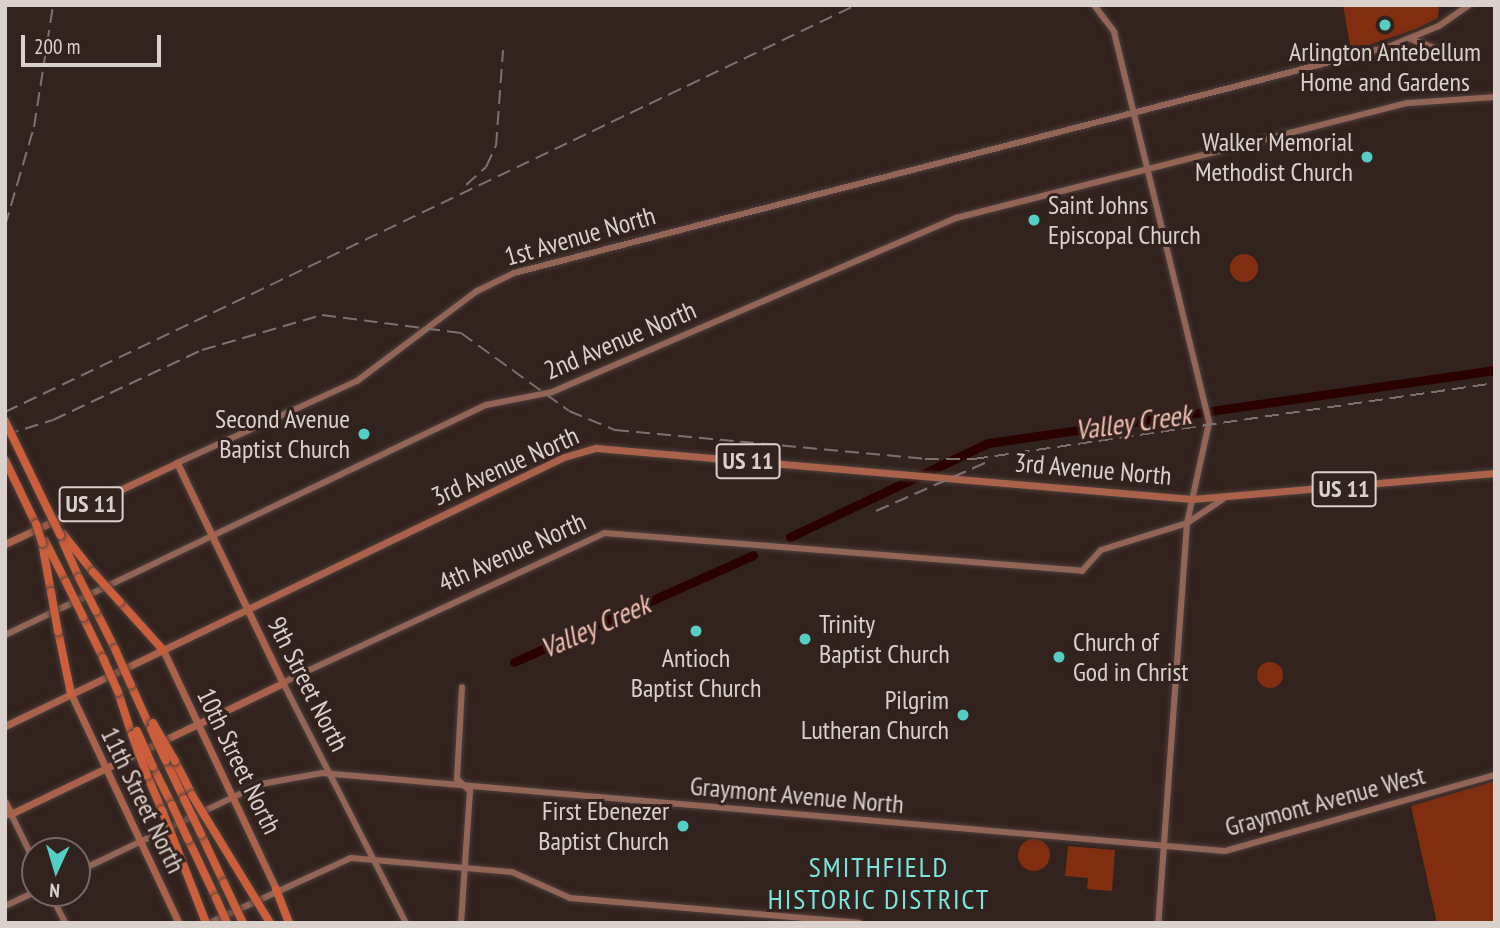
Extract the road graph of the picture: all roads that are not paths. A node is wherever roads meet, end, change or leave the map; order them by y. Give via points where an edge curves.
1 (1094, 5) edge
2 (1469, 5) edge
3 (1405, 40) junction
4 (1437, 50) dead end
5 (1495, 97) edge
6 (1136, 113) junction
7 (1149, 171) junction
8 (5, 421) edge
9 (5, 460) edge
10 (177, 463) junction
11 (1495, 472) edge
12 (1192, 499) junction
13 (1223, 499) junction
14 (1187, 523) junction
15 (61, 535) junction
16 (212, 536) junction
17 (43, 542) junction
18 (5, 544) edge
19 (247, 609) junction
20 (5, 635) edge
21 (163, 650) junction
22 (283, 683) junction
23 (462, 687) dead end
24 (71, 694) junction
25 (197, 724) junction
26 (5, 726) edge
27 (134, 733) junction
28 (103, 768) junction
29 (330, 774) junction
30 (1495, 775) edge
31 (466, 786) junction
32 (188, 797) junction
33 (233, 797) junction
34 (5, 802) edge
35 (8, 815) edge
36 (21, 838) edge
37 (141, 842) junction
38 (1163, 846) junction
39 (373, 859) junction
40 (91, 865) edge
41 (465, 867) junction
42 (276, 889) junction
43 (21, 899) edge
44 (5, 906) edge
45 (57, 907) edge
46 (65, 923) edge
47 (179, 923) edge
48 (208, 923) edge
49 (227, 923) edge
50 (243, 923) edge
51 (270, 923) edge
52 (289, 923) edge
53 (406, 923) edge
54 (461, 923) edge
55 (859, 923) edge
56 (1158, 923) edge

1 - 6 street via 1114,32
2 - 3 street, 1st Avenue North
3 - 4 street via 1425,40
3 - 6 street, 1st Avenue North
5 - 7 street, 2nd Avenue North via 1408,103
6 - 7 street
6 - 10 street, 1st Avenue North via 514,273 477,291 357,380
7 - 12 street via 1208,420
7 - 16 street, 2nd Avenue North via 944,222 552,392 486,405
8 - 15 highway, bridge
9 - 17 highway, bridge
10 - 16 main road, 9th Street North
10 - 18 main road, 1st Avenue North / US 11
11 - 13 main road, US 11
12 - 13 main road, US 11
12 - 14 street
12 - 19 main road, 3rd Avenue North / US 11 via 596,448
13 - 14 street
14 - 22 street, 4th Avenue North via 1109,547 1082,571 604,533
14 - 38 street
15 - 21 highway, bridge
15 - 32 highway, bridge
16 - 19 main road, 9th Street North
16 - 20 street, 2nd Avenue North
17 - 24 highway, bridge
17 - 27 highway, bridge via 103,658
19 - 21 main road, 3rd Avenue North / US 11
19 - 22 main road, 9th Street North
21 - 24 main road, 3rd Avenue North / US 11
21 - 25 main road, 10th Street North
22 - 25 main road, 4th Avenue North
22 - 29 street, 9th Street North
23 - 31 street via 457,779
24 - 26 main road, 3rd Avenue North / US 11
24 - 28 main road, 11th Street North
25 - 28 main road, 4th Avenue North
25 - 33 main road, 10th Street North
27 - 48 highway, bridge
27 - 49 highway, bridge
28 - 35 main road, 4th Avenue North
28 - 37 main road, 11th Street North
29 - 31 street, Graymont Avenue North
29 - 33 street, Graymont Avenue North via 261,784
29 - 39 street, 9th Street North
30 - 38 street, Graymont Avenue West via 1225,851
31 - 38 street, Graymont Avenue North
31 - 41 street
32 - 50 highway, bridge
32 - 51 highway, bridge
33 - 37 street, Graymont Avenue North
33 - 42 main road, 10th Street North
34 - 35 main road
35 - 36 street
37 - 40 street, Graymont Avenue North
37 - 47 main road, 11th Street North
38 - 56 street
39 - 41 street
39 - 42 street via 351,858
39 - 53 street, 9th Street North
41 - 54 street
41 - 55 street via 512,872 570,898
42 - 48 street
42 - 52 highway
43 - 44 street
45 - 46 street

